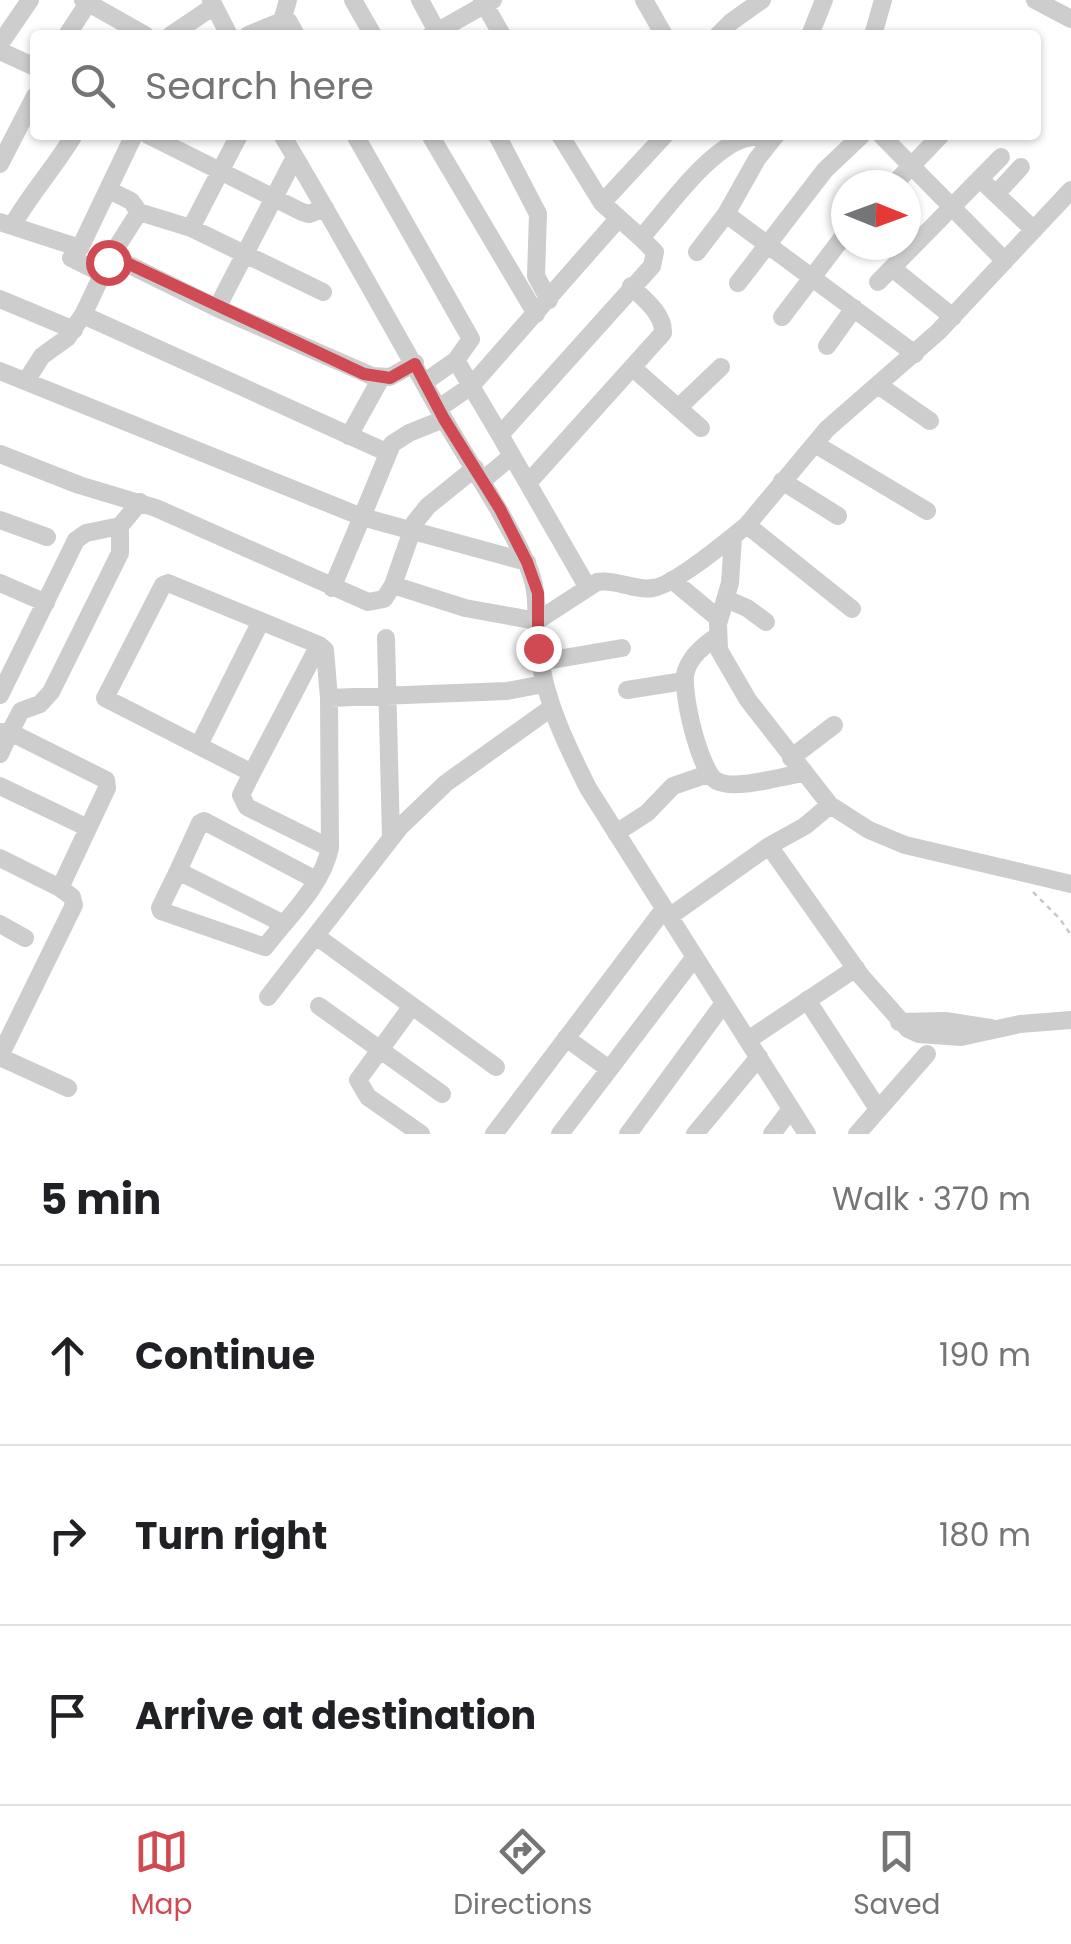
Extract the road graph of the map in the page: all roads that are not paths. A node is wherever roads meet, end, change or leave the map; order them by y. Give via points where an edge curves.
1 (30, 0) edge
2 (354, 0) edge
3 (420, 0) edge
4 (644, 0) edge
5 (762, 0) edge
6 (824, 0) edge
7 (883, 0) edge
8 (1034, 0) edge
9 (86, 1) edge
10 (486, 2) edge
11 (212, 3) edge
12 (285, 7) edge
13 (1071, 19) edge
14 (70, 30) edge
15 (131, 30) edge
16 (177, 30) edge
17 (226, 30) edge
18 (255, 30) edge
19 (370, 30) edge
20 (434, 30) edge
21 (442, 30) edge
22 (500, 30) edge
23 (661, 30) edge
24 (723, 30) edge
25 (812, 30) edge
26 (874, 30) edge
27 (0, 48) edge
28 (30, 64) edge
29 (30, 106) edge
30 (71, 140) edge
31 (132, 140) edge
32 (158, 140) edge
33 (236, 140) edge
34 (285, 140) edge
35 (358, 140) edge
36 (433, 140) edge
37 (500, 140) edge
38 (563, 140) edge
39 (660, 140) edge
40 (742, 140) edge
41 (772, 140) edge
42 (857, 140) edge
43 (886, 140) edge
44 (935, 140) edge
45 (295, 157) junction
46 (1001, 157) dead end
47 (0, 164) edge
48 (912, 166) junction
49 (1021, 167) dead end
50 (908, 170) edge
51 (220, 171) junction
52 (980, 179) junction
53 (109, 190) junction
54 (1071, 190) edge
55 (996, 194) junction
56 (273, 198) junction
57 (602, 203) junction
58 (952, 207) junction
59 (325, 208) junction
60 (139, 212) junction
61 (726, 214) junction
62 (618, 219) junction
63 (6, 224) edge
64 (191, 228) junction
65 (1034, 230) junction
66 (641, 238) junction
67 (770, 244) junction
68 (697, 252) dead end
69 (831, 252) edge
70 (75, 253) junction
71 (244, 256) junction
72 (1005, 261) junction
73 (108, 264) junction
74 (892, 268) junction
75 (812, 276) junction
76 (878, 282) dead end
77 (738, 283) dead end
78 (632, 286) junction
79 (324, 292) dead end
80 (0, 299) edge
81 (542, 307) junction
82 (217, 308) junction
83 (854, 308) junction
84 (782, 317) dead end
85 (952, 317) junction
86 (78, 322) junction
87 (471, 339) junction
88 (828, 346) dead end
89 (915, 354) junction
90 (456, 360) junction
91 (415, 364) junction
92 (489, 366) junction
93 (721, 367) dead end
94 (633, 368) junction
95 (0, 371) edge
96 (381, 378) junction
97 (26, 381) junction
98 (425, 382) junction
99 (878, 385) junction
100 (472, 386) junction
101 (678, 408) junction
102 (442, 414) junction
103 (930, 421) dead end
104 (701, 428) dead end
105 (348, 436) junction
106 (500, 436) junction
107 (815, 444) junction
108 (386, 452) junction
109 (0, 454) edge
110 (512, 456) junction
111 (479, 474) junction
112 (782, 481) junction
113 (528, 483) junction
114 (140, 502) junction
115 (927, 511) dead end
116 (838, 516) dead end
117 (362, 517) junction
118 (0, 520) edge
119 (120, 526) junction
120 (411, 531) junction
121 (740, 531) junction
122 (47, 537) dead end
123 (527, 562) junction
124 (672, 580) junction
125 (0, 583) edge
126 (393, 585) junction
127 (332, 588) junction
128 (588, 588) junction
129 (726, 600) junction
130 (46, 603) junction
131 (852, 609) dead end
132 (537, 620) junction
133 (261, 621) junction
134 (766, 622) dead end
135 (718, 627) junction
136 (386, 638) dead end
137 (320, 644) junction
138 (0, 648) edge
139 (622, 648) dead end
140 (20, 656) junction
141 (540, 662) junction
142 (684, 681) junction
143 (544, 684) junction
144 (626, 690) dead end
145 (389, 696) junction
146 (329, 698) junction
147 (0, 699) edge
148 (551, 708) junction
149 (22, 710) junction
150 (834, 725) dead end
151 (5, 732) edge
152 (199, 746) junction
153 (0, 754) edge
154 (797, 765) junction
155 (252, 773) junction
156 (708, 774) junction
157 (0, 786) edge
158 (830, 805) junction
159 (88, 828) junction
160 (616, 833) junction
161 (391, 838) junction
162 (769, 846) junction
163 (330, 848) junction
164 (0, 858) edge
165 (178, 872) junction
166 (316, 880) junction
167 (1071, 884) edge
168 (60, 888) junction
169 (667, 912) junction
170 (0, 924) edge
171 (284, 924) junction
172 (316, 936) junction
173 (26, 938) dead end
174 (694, 958) junction
175 (856, 968) junction
176 (268, 996) dead end
177 (807, 1000) junction
178 (724, 1003) junction
179 (319, 1006) dead end
180 (412, 1006) junction
181 (1071, 1020) edge
182 (566, 1038) junction
183 (748, 1040) junction
184 (380, 1050) junction
185 (926, 1054) dead end
186 (0, 1056) edge
187 (759, 1057) junction
188 (496, 1067) dead end
189 (610, 1068) junction
190 (68, 1088) dead end
191 (442, 1094) dead end
192 (791, 1109) junction
193 (878, 1109) junction
194 (421, 1134) edge
195 (494, 1134) edge
196 (560, 1134) edge
197 (628, 1134) edge
198 (695, 1134) edge
199 (772, 1134) edge
200 (806, 1134) edge
201 (857, 1134) edge

1 - 27 street
2 - 19 street
3 - 20 street
4 - 23 street
5 - 24 street
6 - 25 street
7 - 26 street
8 - 13 street
9 - 14 street
9 - 15 street
10 - 21 street
10 - 22 street
11 - 16 street
11 - 17 street
12 - 18 street
27 - 28 street
29 - 47 street
30 - 63 street
31 - 53 street
32 - 51 street
33 - 51 street
34 - 45 street
35 - 87 street
36 - 81 street
37 - 81 street via 538,214
38 - 57 street
39 - 57 street
40 - 66 street via 718,154
41 - 61 street
42 - 67 street via 824,170
43 - 48 street
44 - 48 street
45 - 56 street
45 - 59 street
46 - 52 street
48 - 50 street
48 - 58 street
49 - 55 street
51 - 56 street
51 - 64 street
52 - 55 street
52 - 58 street
53 - 60 street
53 - 70 street
54 - 65 street
55 - 65 street
56 - 59 street via 309,214
56 - 71 street
57 - 62 street
58 - 72 street
58 - 74 street
59 - 91 street
60 - 64 street
60 - 73 street
61 - 67 street
61 - 68 street
62 - 66 street
62 - 81 street
63 - 70 street
64 - 71 street
65 - 72 street
66 - 78 street via 656,259
67 - 75 street
67 - 77 street
69 - 75 street
70 - 73 street
71 - 79 street
71 - 82 street
72 - 85 street
73 - 82 street
73 - 86 street
74 - 76 street
74 - 85 street
75 - 83 street
75 - 84 street
78 - 94 street via 664,328
78 - 106 street
80 - 86 street
81 - 92 street
82 - 96 street
83 - 88 street
83 - 89 street
85 - 89 street
86 - 97 street
86 - 105 street
87 - 90 street
87 - 92 street
89 - 99 street
90 - 98 street
90 - 100 street
91 - 96 street
91 - 98 street
92 - 100 street
93 - 101 street
94 - 101 street
94 - 113 street
95 - 97 street
96 - 105 street
97 - 117 street
98 - 102 street
99 - 103 street
99 - 107 street
100 - 102 street
100 - 106 street
101 - 104 street
102 - 108 street
102 - 111 street
105 - 108 street
106 - 110 street
107 - 112 street
107 - 115 street
108 - 117 street
109 - 114 street
110 - 111 street
110 - 113 street
111 - 120 street via 428,506
111 - 123 street
112 - 116 street
112 - 121 street
113 - 128 street
114 - 119 street
114 - 127 street
117 - 120 street
117 - 127 street
118 - 122 street
119 - 130 street via 76,540
119 - 149 street via 120,554 51,692
120 - 123 street
120 - 126 street
121 - 124 street
121 - 129 street
121 - 131 street
123 - 132 street via 538,593
124 - 128 street via 656,588 605,580
124 - 135 street
125 - 130 street
126 - 127 street via 377,602
126 - 132 street via 465,608
128 - 132 street
129 - 134 street
129 - 135 street
130 - 140 street
132 - 141 street
133 - 137 street
133 - 152 street
133 - 152 street via 163,585 105,692 105,698
135 - 142 street via 694,655
135 - 154 street via 719,650 732,676
136 - 145 street
137 - 146 street
137 - 155 street
138 - 140 street
139 - 141 street
140 - 147 street
141 - 143 street
142 - 144 street
142 - 156 street
143 - 145 street
143 - 148 street
145 - 146 street
145 - 161 street
146 - 163 street
147 - 149 street
148 - 160 street
148 - 161 street via 446,784
149 - 151 street
150 - 154 street
151 - 153 street
151 - 159 street via 106,780
152 - 155 street
154 - 156 street via 731,784
154 - 158 street
155 - 163 street via 240,795 247,807
156 - 160 street via 673,786
157 - 159 street
158 - 162 street
158 - 167 street via 906,846
159 - 168 street
160 - 169 street
161 - 172 street
162 - 169 street
162 - 175 street
163 - 166 street
164 - 168 street
165 - 166 street via 204,821
165 - 171 street
165 - 171 street via 161,911 260,948
166 - 171 street
168 - 186 street via 74,905
169 - 174 street
169 - 182 street
170 - 173 street
172 - 176 street
172 - 180 street
174 - 178 street
174 - 189 street
175 - 177 street
175 - 181 street via 899,1022 996,1028
177 - 183 street
177 - 193 street
178 - 183 street
178 - 197 street
179 - 184 street
180 - 184 street
180 - 188 street
182 - 189 street
182 - 195 street
183 - 187 street
184 - 191 street
184 - 194 street via 358,1084
185 - 193 street
186 - 190 street
187 - 192 street
187 - 198 street
189 - 196 street
192 - 199 street
192 - 200 street
193 - 201 street

